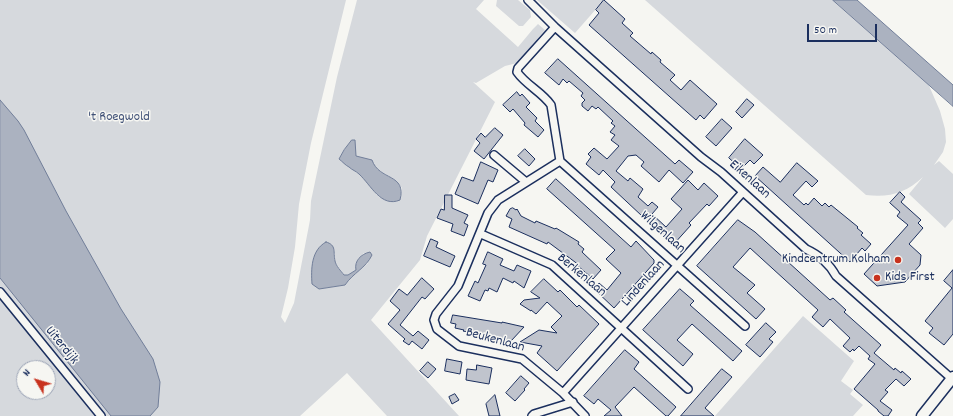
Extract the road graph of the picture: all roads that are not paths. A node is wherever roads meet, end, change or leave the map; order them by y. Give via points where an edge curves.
1 (528, 0) edge
2 (555, 27) junction
3 (494, 155) dead end
4 (560, 161) junction
5 (526, 182) junction
6 (743, 192) junction
7 (480, 234) junction
8 (678, 266) junction
9 (0, 292) edge
10 (745, 326) dead end
11 (622, 329) junction
12 (952, 378) edge
13 (688, 389) dead end
14 (563, 393) junction
15 (572, 402) junction
16 (101, 416) edge
17 (532, 416) edge
18 (585, 416) edge
19 (922, 416) edge

1 - 2 street, Eikenlaan
2 - 4 street via 517,72 551,105
2 - 6 street, Eikenlaan
3 - 5 street
4 - 5 street, Beukenlaan
4 - 8 street, Wilgenlaan
5 - 7 street, Beukenlaan via 498,200 488,213
6 - 8 street, Lindenlaan
6 - 12 street, Eikenlaan via 806,249 830,266 836,276
7 - 11 street, Berkenlaan via 552,265
7 - 14 street, Beukenlaan via 458,286 436,314 434,320 437,329 459,346 522,359
8 - 10 street, Wilgenlaan
8 - 11 street, Lindenlaan
9 - 16 street, Uiterdijk
11 - 13 street, Berkenlaan
11 - 14 street, Lindenlaan
12 - 19 main road
14 - 15 street, Beukenlaan
15 - 17 street
15 - 18 street, Beukenlaan

